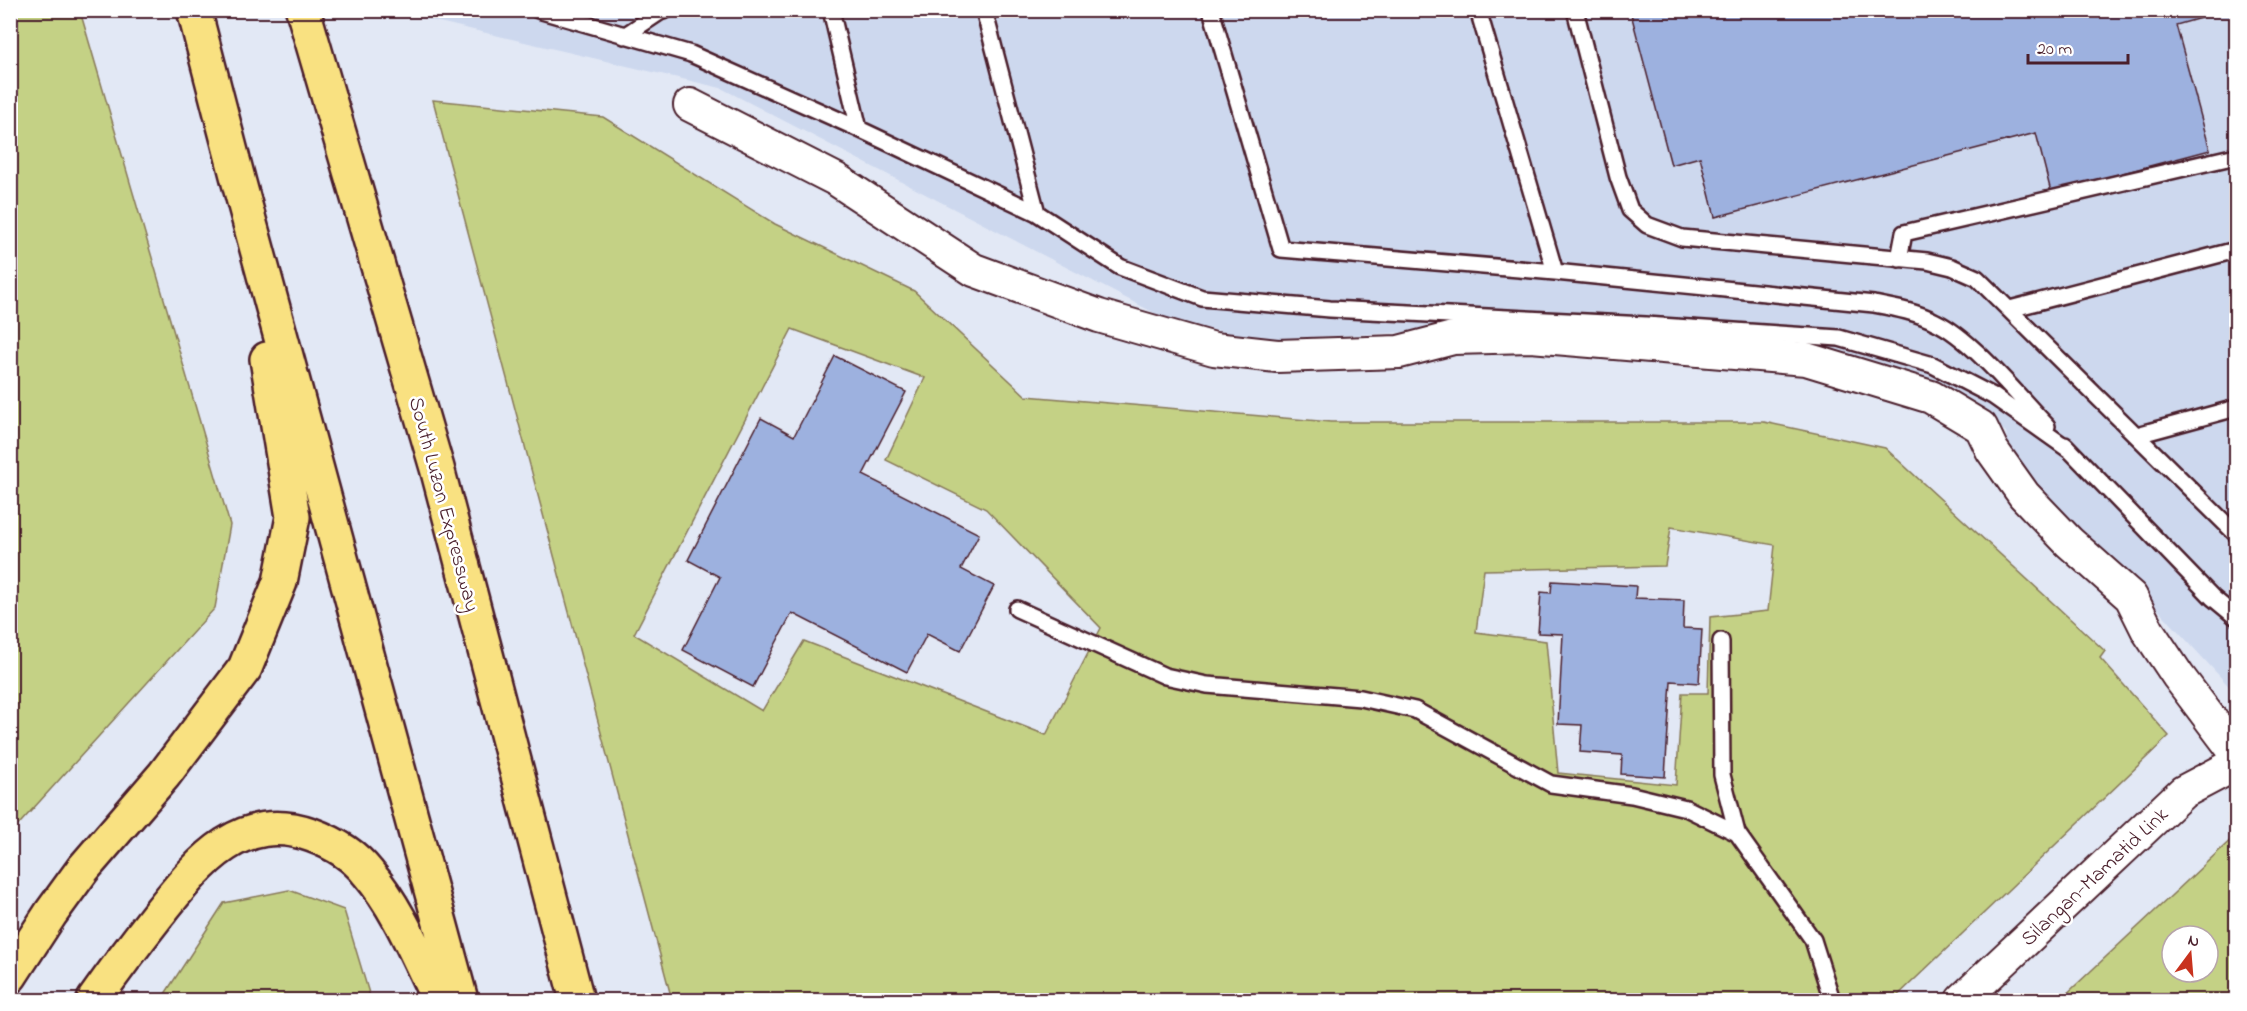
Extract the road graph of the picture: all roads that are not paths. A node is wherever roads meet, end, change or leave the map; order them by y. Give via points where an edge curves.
1 (195, 10) edge
2 (303, 10) edge
3 (538, 10) edge
4 (666, 10) edge
5 (831, 10) edge
6 (984, 10) edge
7 (1211, 10) edge
8 (1478, 10) edge
9 (1575, 10) edge
10 (624, 36) junction
11 (690, 105) dead end
12 (859, 129) junction
13 (2236, 156) edge
14 (238, 183) junction
15 (1037, 213) junction
16 (2236, 250) edge
17 (1899, 259) junction
18 (1555, 272) junction
19 (2010, 309) junction
20 (2236, 408) edge
21 (2136, 435) junction
22 (2072, 451) junction
23 (2236, 534) edge
24 (1017, 609) dead end
25 (2236, 618) edge
26 (1721, 641) dead end
27 (2236, 753) edge
28 (2236, 764) edge
29 (1737, 833) junction
30 (10, 976) edge
31 (94, 1000) edge
32 (439, 1000) edge
33 (461, 1000) edge
34 (577, 1000) edge
35 (1832, 1000) edge
36 (1962, 1000) edge

1 - 14 highway
2 - 34 highway, South Luzon Expressway via 437,468
3 - 10 lane
4 - 10 lane
5 - 12 lane
6 - 15 lane
7 - 18 lane via 1281,249
8 - 18 lane
9 - 17 lane via 1618,177 1630,210 1647,225 1682,238
10 - 12 lane via 691,54
11 - 27 street via 837,180 974,270 1099,316 1214,349 1277,356 1399,352 1453,338 1530,336 1806,359 1931,397 1981,427 2024,495 2131,597 2178,676
12 - 15 lane
13 - 17 lane via 1904,233
14 - 30 highway via 293,517 280,582 245,668 164,775 83,869
14 - 33 highway
15 - 22 lane via 1120,267 1202,298 1839,338 1933,365 1993,396
16 - 19 lane
17 - 19 lane via 1952,267 1977,278
18 - 22 lane via 1874,304 1908,311 1957,335
19 - 21 lane
20 - 21 lane
21 - 23 lane
22 - 25 lane
24 - 29 lane via 1165,676 1207,685 1361,698 1415,710 1551,784 1632,795 1686,808
26 - 29 lane via 1722,776
28 - 36 street, Silangan-Mamatid Link via 2183,792
29 - 35 lane via 1813,940
31 - 32 highway via 204,859 238,837 260,829 280,828 319,837 356,860 383,893

